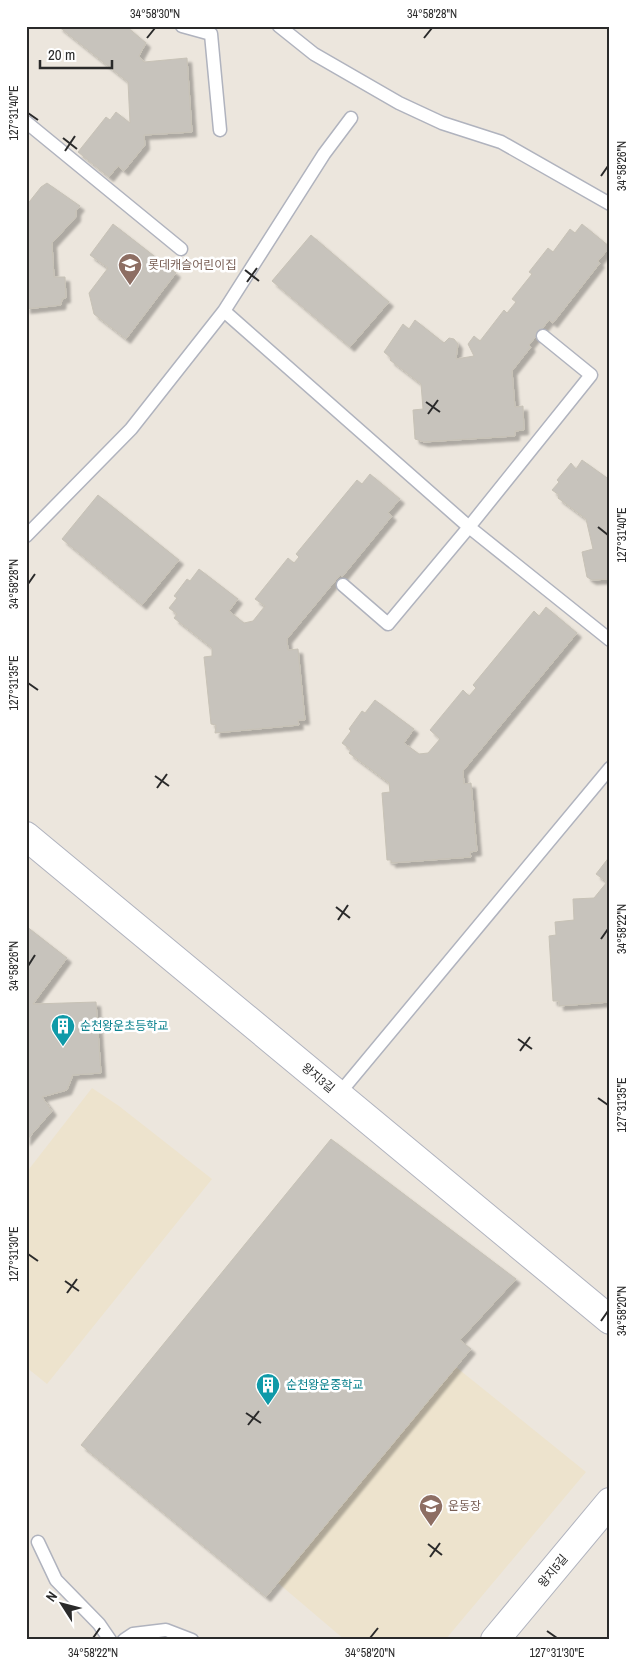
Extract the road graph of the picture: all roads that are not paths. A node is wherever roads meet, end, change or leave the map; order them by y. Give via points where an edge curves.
1 (182, 26) edge
2 (279, 26) edge
3 (351, 118) dead end
4 (26, 122) edge
5 (220, 130) dead end
6 (610, 204) edge
7 (181, 249) dead end
8 (224, 311) junction
9 (542, 336) dead end
10 (469, 527) junction
11 (26, 536) edge
12 (343, 585) dead end
13 (610, 640) edge
14 (610, 768) edge
15 (26, 836) edge
16 (338, 1095) junction
17 (610, 1320) edge
18 (610, 1502) edge
19 (38, 1542) dead end
20 (110, 1640) edge
21 (124, 1640) edge
22 (192, 1640) edge
23 (495, 1640) edge

1 - 5 lane via 211,34
2 - 6 lane via 314,54 399,103 442,123 502,142
3 - 8 lane via 324,154
4 - 7 lane
8 - 10 lane
8 - 11 lane via 132,430
9 - 10 lane via 591,375
10 - 12 lane via 388,624
10 - 13 lane
14 - 16 lane
15 - 16 street, 왕지3길
16 - 17 street, 왕지3길
18 - 23 street, 왕지5길
19 - 20 lane via 56,1580 99,1624
21 - 22 lane via 133,1634 166,1630

